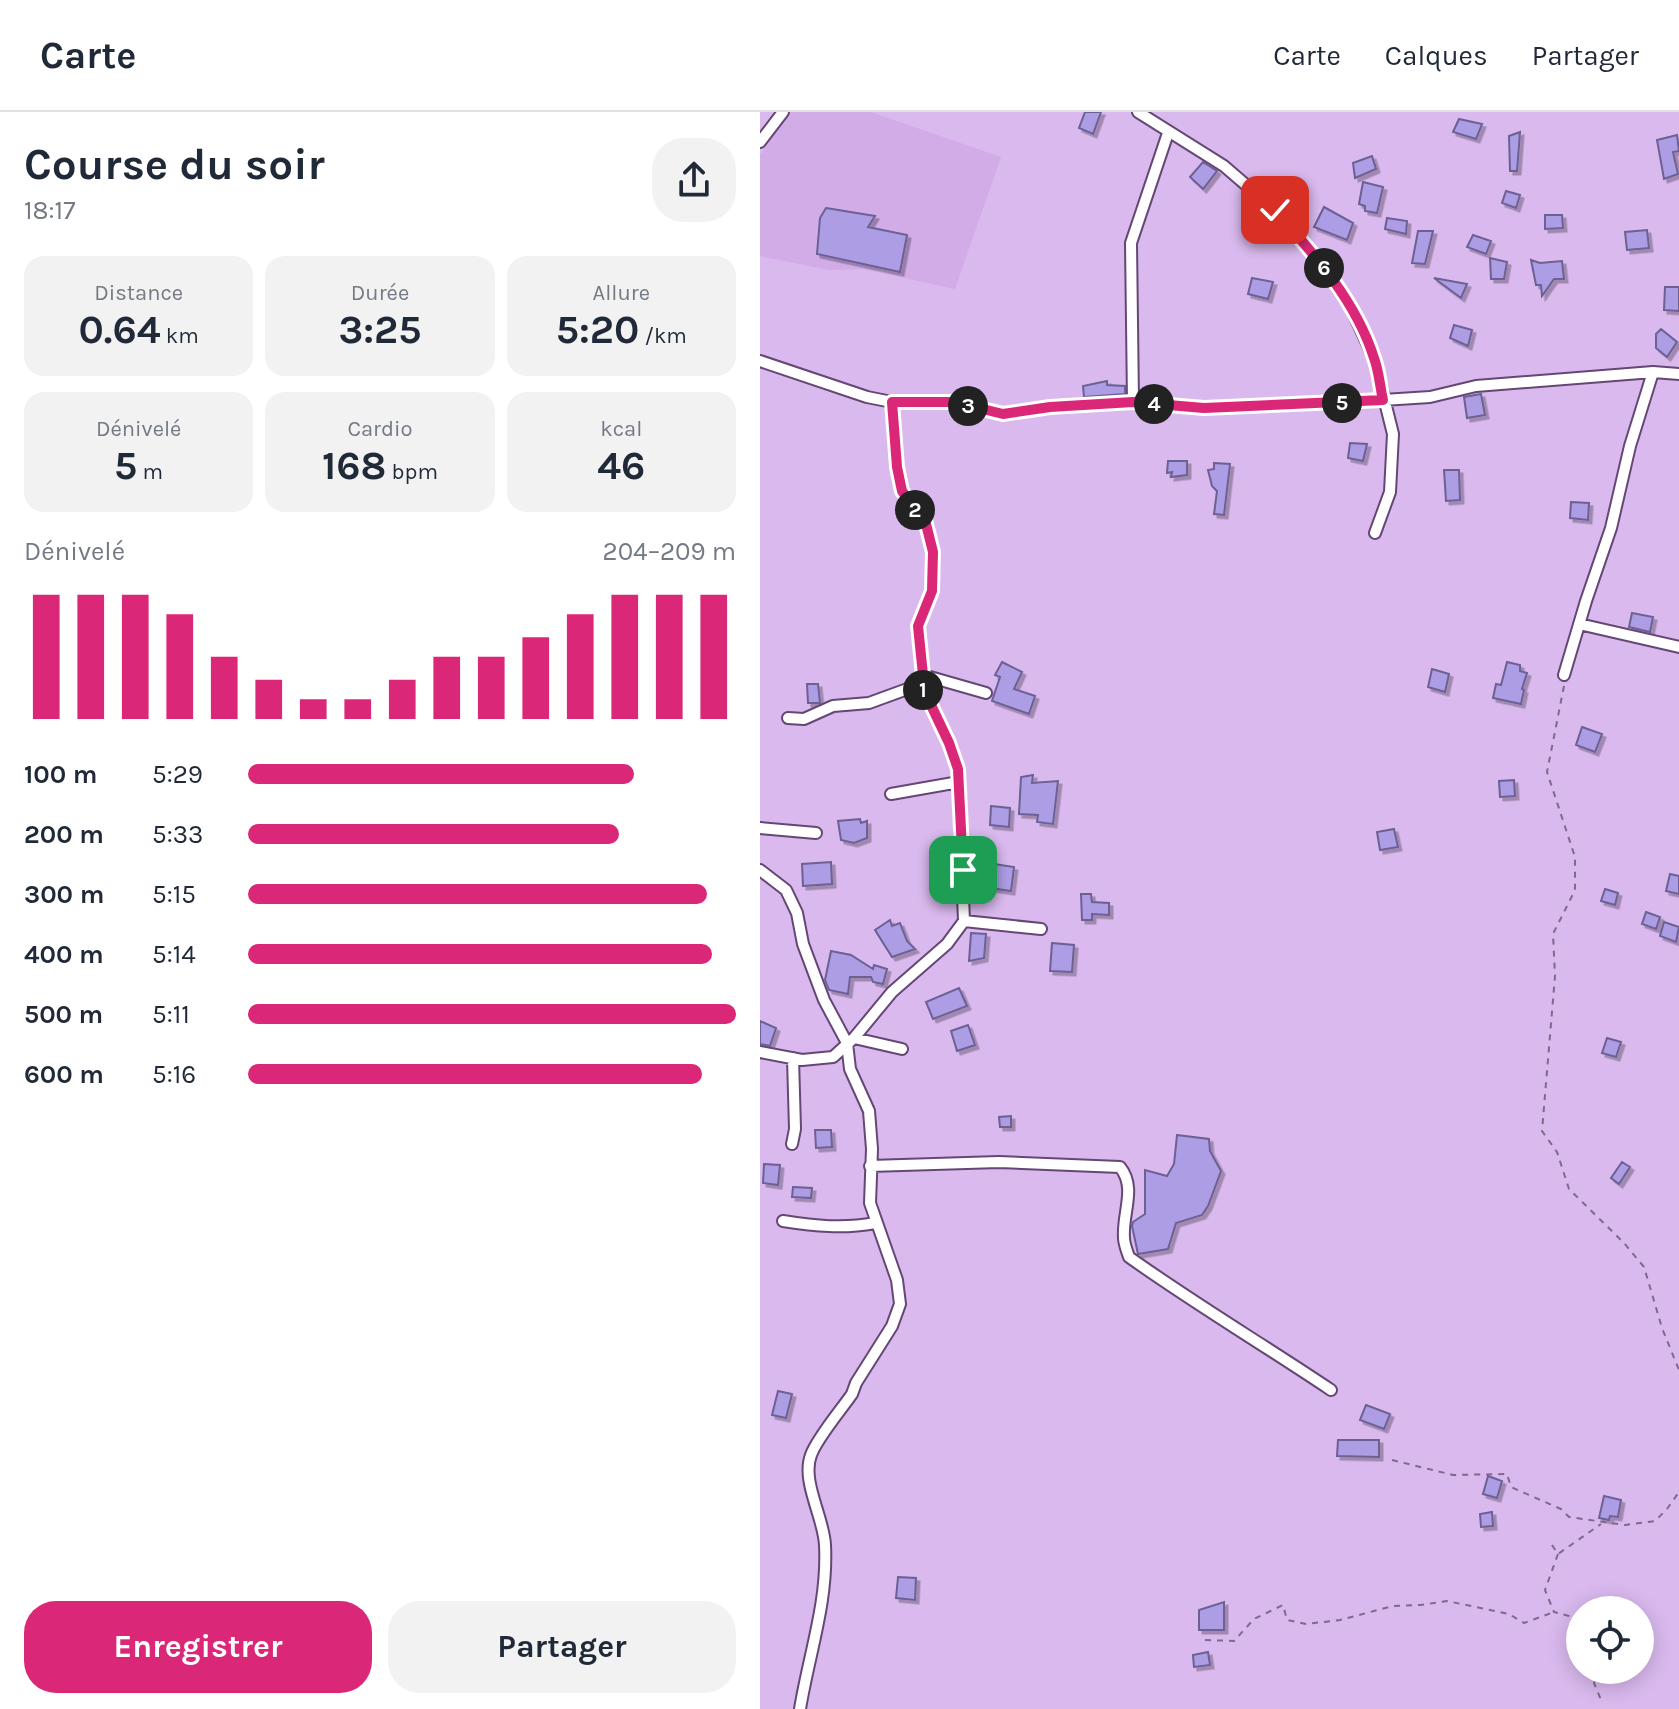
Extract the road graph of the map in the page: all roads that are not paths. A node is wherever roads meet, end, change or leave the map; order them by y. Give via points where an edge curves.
1 (783, 112) edge
2 (1138, 112) edge
3 (1168, 133) junction
4 (760, 142) edge
5 (760, 361) edge
6 (1653, 372) junction
7 (1679, 374) edge
8 (1383, 400) junction
9 (892, 402) junction
10 (1133, 402) junction
11 (1375, 533) dead end
12 (1579, 624) junction
13 (1679, 647) edge
14 (1564, 675) road end
15 (922, 679) junction
16 (986, 693) dead end
17 (788, 718) dead end
18 (959, 782) junction
19 (891, 794) dead end
20 (760, 828) edge
21 (816, 833) dead end
22 (760, 870) edge
23 (964, 921) junction
24 (1041, 929) dead end
25 (850, 1040) junction
26 (902, 1049) dead end
27 (760, 1052) edge
28 (793, 1058) junction
29 (792, 1144) dead end
30 (870, 1166) junction
31 (783, 1221) dead end
32 (875, 1223) junction
33 (1331, 1390) dead end
34 (800, 1709) edge

1 - 4 street
2 - 3 street
3 - 8 street via 1224,166 1275,210 1324,268 1351,308 1374,358
3 - 10 street via 1131,243
5 - 9 street
6 - 7 street
6 - 8 street via 1476,386 1430,397
6 - 12 street
8 - 10 street via 1204,408
8 - 11 street via 1393,434 1390,492
9 - 10 street via 954,402 1003,414
9 - 15 street via 902,491 926,524 933,552 932,591 918,626
12 - 13 street
12 - 14 street
15 - 16 street
15 - 17 street via 869,703
15 - 18 street
18 - 19 street
18 - 23 street
20 - 21 street
22 - 25 street via 786,890 824,1000
23 - 24 street
23 - 25 street
25 - 26 street
25 - 28 street via 833,1057
25 - 30 street via 850,1069 869,1111
27 - 28 street
28 - 29 street
30 - 32 street
30 - 33 street via 999,1162 1120,1167 1127,1176 1124,1237 1129,1257
31 - 32 street via 826,1228
32 - 34 street via 897,1280 900,1304 852,1394 810,1456 810,1488 824,1529 826,1569

